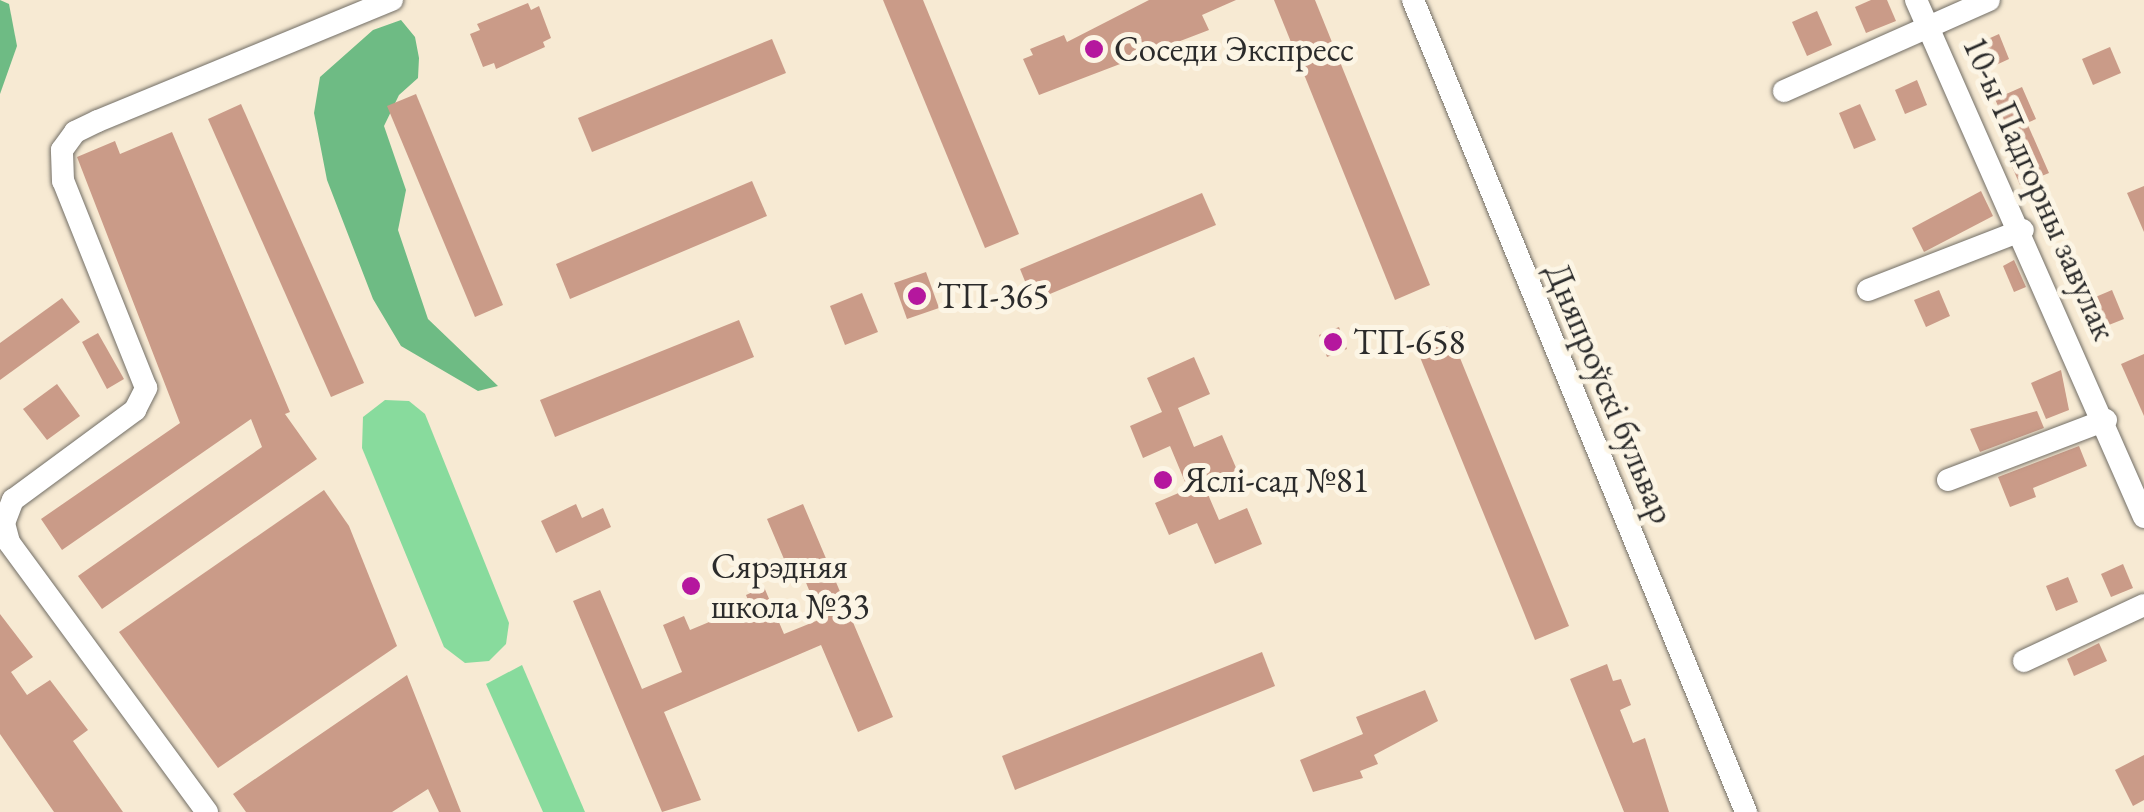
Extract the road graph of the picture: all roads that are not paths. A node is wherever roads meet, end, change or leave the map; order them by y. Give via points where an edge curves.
1 (392, 0) edge
2 (1412, 0) edge
3 (1916, 0) edge
4 (1989, 0) edge
5 (1928, 28) junction
6 (1784, 92) dead end
7 (2023, 230) junction
8 (1868, 290) dead end
9 (2106, 420) junction
10 (1948, 480) dead end
11 (2144, 517) edge
12 (2144, 605) edge
13 (2024, 661) dead end
14 (208, 812) edge
15 (1746, 812) edge

1 - 14 street via 98,120 75,132 62,150 62,181 146,388 135,410 13,500 4,522 9,542
2 - 15 street, Дняпроўскі бульвар
3 - 5 street, 10-ы Падгорны завулак
4 - 5 street
5 - 6 street
5 - 7 street, 10-ы Падгорны завулак
7 - 8 street
7 - 9 street, 10-ы Падгорны завулак
9 - 10 street
9 - 11 street, 10-ы Падгорны завулак
12 - 13 street

